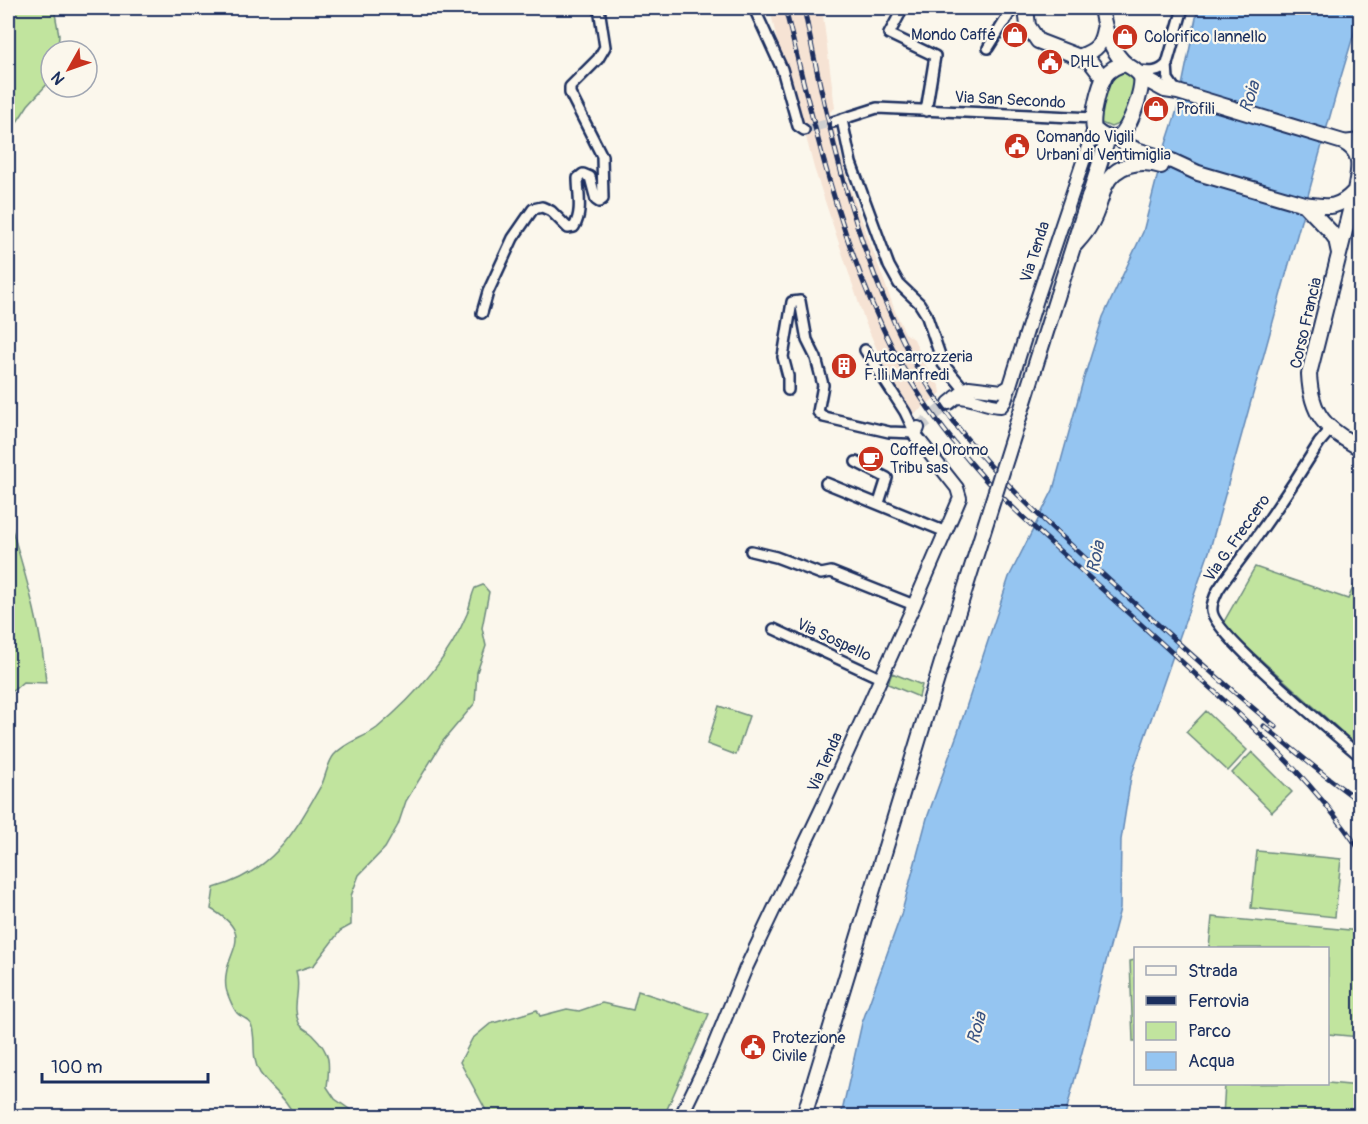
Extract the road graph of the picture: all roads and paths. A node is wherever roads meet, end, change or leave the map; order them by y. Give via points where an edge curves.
1 (599, 8) edge
2 (754, 8) edge
3 (903, 8) edge
4 (1013, 8) edge
5 (1026, 8) edge
6 (1101, 8) edge
7 (1183, 8) edge
8 (1104, 29) junction
9 (987, 48) dead end
10 (1082, 56) junction
11 (1167, 64) junction
12 (1135, 71) junction
13 (1104, 79) junction
14 (1170, 88) junction
15 (926, 111) junction
16 (1094, 124) junction
17 (804, 130) dead end
18 (1117, 140) junction
19 (1336, 140) junction
20 (1360, 140) edge
21 (1360, 163) edge
22 (1198, 173) junction
23 (1355, 191) junction
24 (1304, 204) junction
25 (1073, 247) junction
26 (1339, 255) junction
27 (482, 313) dead end
28 (865, 350) dead end
29 (788, 390) dead end
30 (956, 397) joint
31 (917, 430) junction
32 (1330, 430) junction
33 (1360, 448) edge
34 (856, 462) dead end
35 (826, 483) dead end
36 (879, 503) junction
37 (946, 532) junction
38 (751, 551) dead end
39 (914, 605) junction
40 (774, 629) dead end
41 (880, 678) junction
42 (1360, 756) edge
43 (681, 1116) edge
44 (804, 1116) edge

1 - 27 street via 605,47 570,87 570,93 602,156 603,199 596,200 590,177 583,174 578,178 579,210 574,227 568,228 542,207 533,209 509,246
2 - 17 street via 782,69 798,126
3 - 15 street, Via San Secondo via 889,34 935,56
4 - 9 street
5 - 10 main road via 1028,26 1038,41
6 - 8 main road
7 - 11 street
8 - 10 main road via 1094,51
8 - 12 main road via 1115,50
10 - 13 main road via 1096,66
11 - 12 street via 1152,73
11 - 14 street
12 - 13 main road via 1113,69
12 - 14 main road
12 - 18 main road via 1141,85 1128,125
13 - 16 main road
14 - 19 main road
15 - 16 street, Via San Secondo
15 - 30 street, Via San Secondo via 877,104 837,121 890,266 899,284 926,314
16 - 18 main road
16 - 30 main road, Via Tenda via 1005,401 994,406
18 - 22 main road
18 - 25 main road
19 - 20 main road
19 - 21 main road via 1351,146
21 - 23 main road, Corso Francia
22 - 24 main road
22 - 25 main road via 1151,162 1118,169 1106,185 1090,225
23 - 24 main road via 1346,201 1330,207
23 - 26 main road, Corso Francia
24 - 26 main road via 1336,239
25 - 44 main road, bridge
26 - 32 main road, Corso Francia via 1310,374 1310,394
28 - 31 street
29 - 31 street via 783,357 792,302 800,301 807,340 823,385 818,412 824,417 889,432
31 - 37 main road, Via Tenda via 918,439 960,492
32 - 33 main road, Corso Francia
32 - 42 street, Via G. Freccero via 1219,588 1212,611 1216,623 1229,638
34 - 36 street via 887,478
35 - 36 street
36 - 37 street
37 - 39 main road, Via Tenda
38 - 39 street via 821,574 831,572
39 - 41 main road, Via Tenda
40 - 41 street, Via Sospello
41 - 43 main road, Via Tenda

